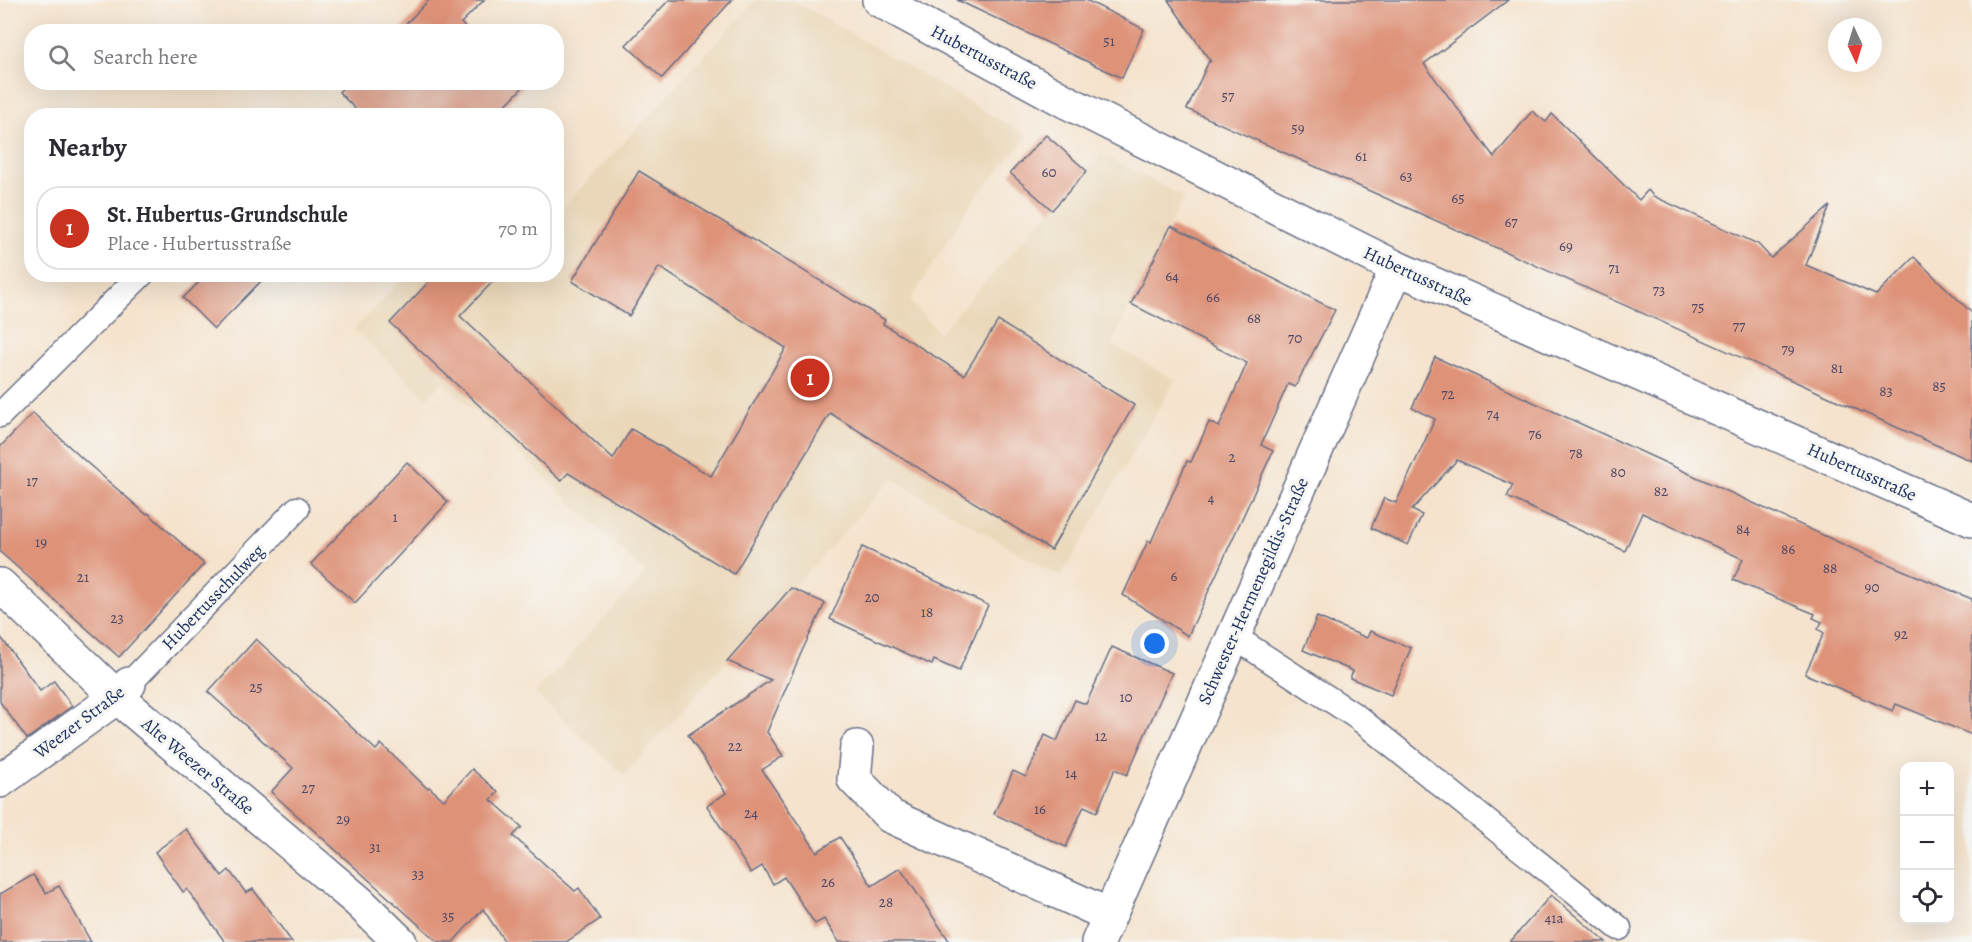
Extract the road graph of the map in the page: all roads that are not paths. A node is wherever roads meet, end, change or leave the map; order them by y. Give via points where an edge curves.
1 (879, 0) edge
2 (1397, 268) junction
3 (134, 282) edge
4 (0, 415) edge
5 (297, 509) dead end
6 (1972, 520) edge
7 (0, 585) edge
8 (1233, 636) junction
9 (123, 691) junction
10 (857, 747) dead end
11 (0, 781) edge
12 (1104, 928) edge
13 (1619, 928) dead end
14 (400, 942) edge

1 - 2 street, Hubertusstraße via 1065,101
2 - 6 street, Hubertusstraße
2 - 8 street, Schwester-Hermenegildis-Straße
3 - 4 lane
5 - 9 lane, Hubertusschulweg
7 - 9 street, Alte Weezer Straße
8 - 12 street, Schwester-Hermenegildis-Straße
8 - 13 lane via 1357,717
9 - 11 street, Weezer Straße
9 - 14 street, Alte Weezer Straße
10 - 12 street, Schwester-Hermenegildis-Straße via 854,779 890,816

